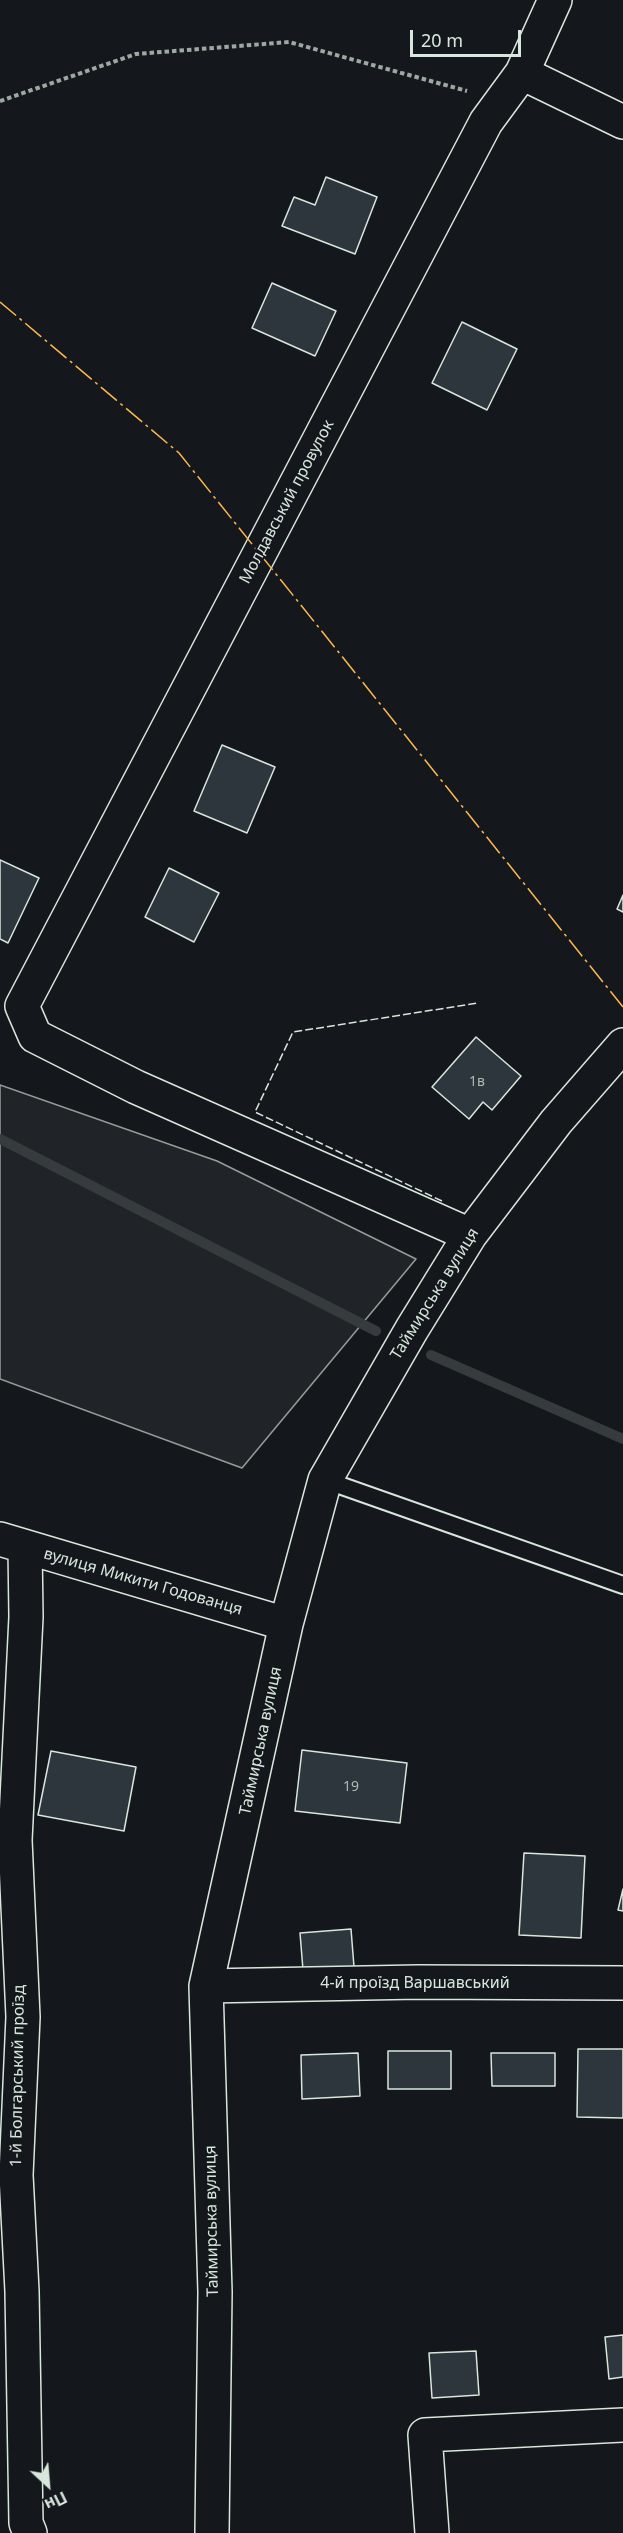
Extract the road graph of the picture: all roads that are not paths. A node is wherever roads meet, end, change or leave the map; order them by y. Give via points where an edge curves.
1 (555, 0) edge
2 (522, 73) junction
3 (623, 122) edge
4 (623, 1046) edge
5 (470, 1235) junction
6 (325, 1480) junction
7 (12, 1543) edge
8 (623, 1585) edge
9 (286, 1624) junction
10 (623, 1983) edge
11 (206, 1986) junction
12 (623, 2425) edge
13 (30, 2533) edge
14 (212, 2533) edge
15 (432, 2533) edge

1 - 2 street, Молдавський провулок
2 - 3 street
2 - 5 street, Молдавський провулок via 486,122 22,1006 35,1036 136,1087
4 - 5 street, Таймирська вулиця via 556,1122
5 - 6 street, Таймирська вулиця
6 - 8 lane
6 - 9 street, Таймирська вулиця
7 - 9 street, вулиця Микити Годованця
7 - 13 street, 1-й Болгарський проїзд via 26,1617 15,1840 23,2017 16,2175 26,2523
9 - 11 street, Таймирська вулиця
10 - 11 street, 4-й проїзд Варшавський
11 - 14 street, Таймирська вулиця via 214,2292
12 - 15 street via 425,2435

